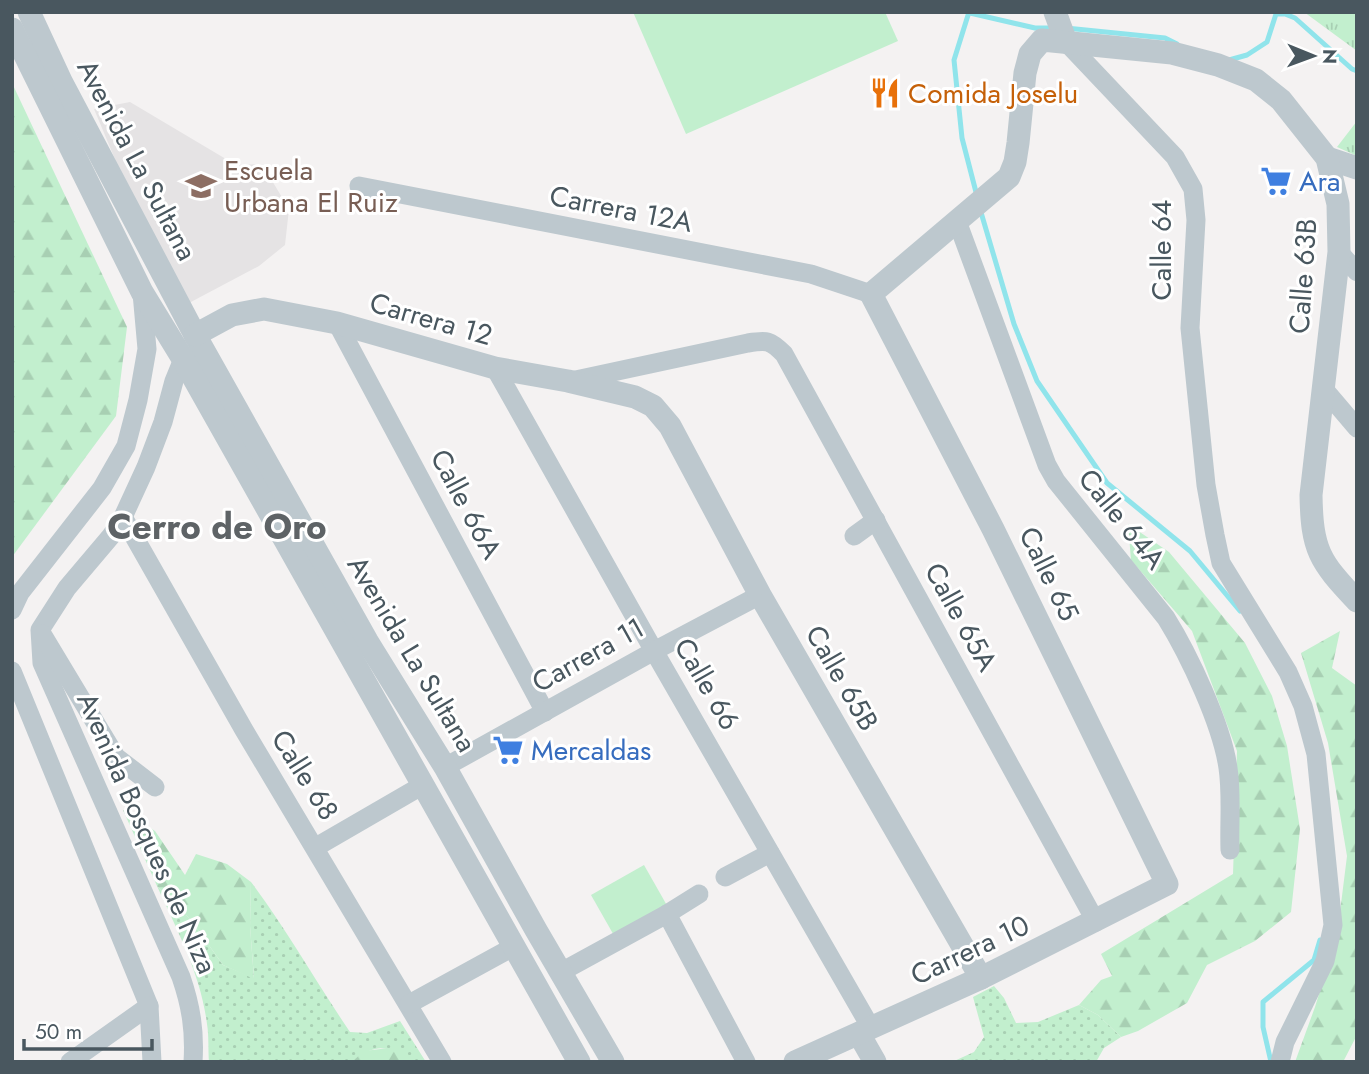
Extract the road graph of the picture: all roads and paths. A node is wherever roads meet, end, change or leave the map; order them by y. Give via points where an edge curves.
1 (29, 12) edge
2 (1055, 12) edge
3 (12, 29) edge
4 (1066, 42) junction
5 (1327, 158) junction
6 (1357, 168) edge
7 (359, 186) dead end
8 (964, 215) junction
9 (141, 233) junction
10 (119, 244) junction
11 (1339, 252) junction
12 (1357, 272) edge
13 (142, 292) junction
14 (871, 293) junction
15 (337, 323) junction
16 (195, 335) junction
17 (183, 359) junction
18 (495, 368) junction
19 (568, 381) junction
20 (1323, 388) junction
21 (653, 406) joint
22 (1357, 428) edge
23 (123, 517) junction
24 (876, 520) junction
25 (854, 536) dead end
26 (760, 595) junction
27 (16, 601) edge
28 (1357, 601) edge
29 (40, 630) junction
30 (654, 651) junction
31 (12, 671) edge
32 (545, 712) junction
33 (445, 767) junction
34 (423, 785) junction
35 (155, 787) dead end
36 (317, 848) junction
37 (1230, 849) dead end
38 (770, 853) junction
39 (725, 877) dead end
40 (1167, 884) joint
41 (699, 894) dead end
42 (667, 914) junction
43 (1096, 922) junction
44 (513, 947) junction
45 (561, 972) junction
46 (981, 978) junction
47 (409, 1004) junction
48 (149, 1006) junction
49 (865, 1031) junction
50 (70, 1062) edge
51 (152, 1062) edge
52 (193, 1062) edge
53 (443, 1062) edge
54 (579, 1062) edge
55 (613, 1062) edge
56 (746, 1062) edge
57 (795, 1062) edge
58 (876, 1062) edge
59 (1280, 1062) edge

1 - 9 street, Avenida La Sultana
2 - 4 street, Calle 64
3 - 10 street, Avenida La Sultana
4 - 5 street, Calle 63B via 1172,53 1256,80 1281,100
4 - 8 street via 1042,40 1030,54 1016,162 1009,177
4 - 59 street, Calle 64 via 1175,157 1193,189 1196,220 1190,328 1206,485 1221,563 1288,672 1316,754 1333,925 1325,961 1285,1042
5 - 6 street
5 - 11 street, Calle 63B via 1338,204
7 - 14 street, Carrera 12A via 811,274
8 - 14 street
8 - 37 street, Calle 64A via 1047,466 1166,618 1181,642 1221,737 1228,769
9 - 10 street
9 - 16 street, Avenida La Sultana
10 - 13 street, Avenida La Sultana
11 - 12 street
11 - 20 street, Calle 63B
13 - 17 street, Avenida La Sultana
13 - 27 street via 147,349 125,446 102,488
14 - 40 street, Calle 65
15 - 16 street, Carrera 12 via 255,310 232,315
15 - 18 street, Carrera 12
15 - 32 street, Calle 66A
16 - 17 street
16 - 33 street, Avenida La Sultana via 368,641
17 - 23 street via 159,433
17 - 34 street, Avenida La Sultana
18 - 19 street, Carrera 12
18 - 30 street, Calle 66
19 - 21 street, Carrera 12 via 635,397
19 - 24 street, Calle 65A via 748,343 773,342 784,354
20 - 22 street
20 - 28 street, Calle 63B via 1312,526 1318,553
21 - 26 street, Calle 65B via 670,426
23 - 29 street
23 - 36 street, Calle 68
24 - 25 street
24 - 43 street, Calle 65A
26 - 30 street, Carrera 11
26 - 46 street, Calle 65B
29 - 35 street via 116,757
29 - 52 street, Avenida Bosques de Niza via 42,663 191,1005
30 - 32 street, Carrera 11
30 - 38 street, Calle 66
31 - 48 street, Avenida Bosques de Niza
32 - 33 street, Carrera 11
33 - 45 street, Avenida La Sultana
34 - 36 street
34 - 44 street, Avenida La Sultana
36 - 47 street, Calle 68
38 - 39 street
38 - 49 street, Calle 66
40 - 43 street, Carrera 10
41 - 42 street
42 - 45 street
42 - 56 street
43 - 46 street, Carrera 10
44 - 47 street
44 - 54 street, Avenida La Sultana
45 - 55 street, Avenida La Sultana
46 - 49 street, Carrera 10
47 - 53 street, Calle 68
48 - 50 street
48 - 51 street, Avenida Bosques de Niza
49 - 57 street, Carrera 10
49 - 58 street, Calle 66

